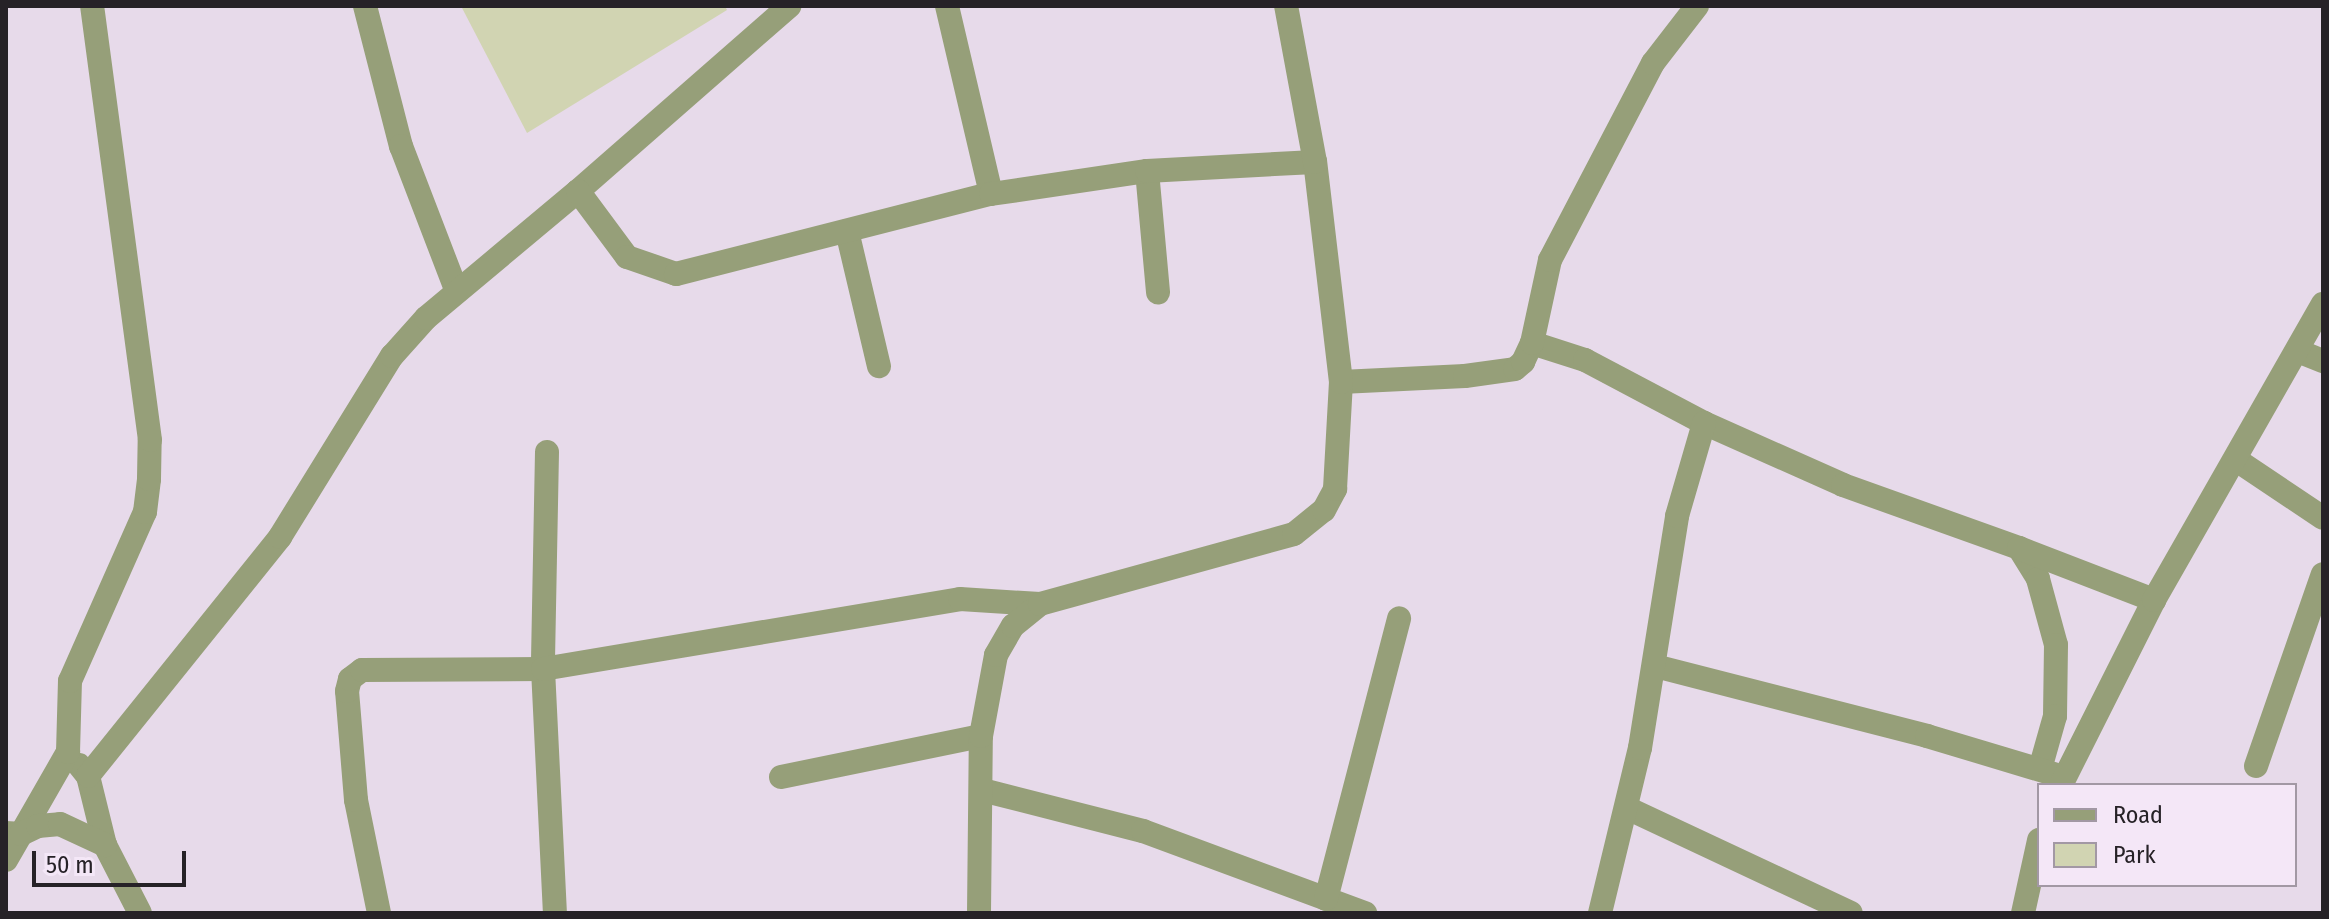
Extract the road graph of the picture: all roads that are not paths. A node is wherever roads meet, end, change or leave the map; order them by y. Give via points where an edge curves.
1 (92, 6) edge
2 (365, 6) edge
3 (789, 6) edge
4 (947, 6) edge
5 (1286, 6) edge
6 (1697, 6) edge
7 (1315, 162) junction
8 (1147, 171) junction
9 (578, 191) junction
10 (991, 194) junction
11 (847, 231) junction
12 (457, 292) junction
13 (1158, 293) dead end
14 (2323, 304) edge
15 (1532, 343) junction
16 (2298, 351) junction
17 (2323, 361) edge
18 (879, 366) dead end
19 (1341, 382) junction
20 (1704, 423) junction
21 (547, 452) dead end
22 (2238, 461) junction
23 (2323, 518) edge
24 (2019, 548) junction
25 (2323, 574) edge
26 (2154, 600) junction
27 (1040, 604) junction
28 (1399, 618) dead end
29 (1655, 666) junction
30 (543, 669) junction
31 (981, 736) junction
32 (68, 752) junction
33 (2256, 766) dead end
34 (2040, 769) junction
35 (88, 776) junction
36 (781, 777) dead end
37 (2062, 782) edge
38 (982, 790) junction
39 (1627, 808) junction
40 (14, 834) edge
41 (105, 845) junction
42 (2037, 849) edge
43 (6, 860) edge
44 (1326, 899) junction
45 (140, 913) edge
46 (379, 913) edge
47 (555, 913) edge
48 (979, 913) edge
49 (1365, 913) edge
50 (1600, 913) edge
51 (1851, 913) edge
52 (2023, 913) edge

1 - 32 street via 150,440 149,479 145,512 70,681
2 - 12 street via 401,146
3 - 9 street
4 - 10 street
5 - 7 street
6 - 15 street via 1653,63 1550,260
7 - 8 street
7 - 19 street
8 - 10 street
8 - 13 street
9 - 11 street via 627,257 676,274
9 - 12 street
10 - 11 street
11 - 18 street
12 - 35 street via 392,356 274,546
14 - 16 street
15 - 19 street via 1515,369
15 - 20 street via 1585,360
16 - 17 street
16 - 22 street
19 - 27 street via 1335,489 1312,522 1294,534
20 - 24 street via 1843,485
20 - 29 street via 1677,516
21 - 30 street
22 - 23 street
22 - 26 street
24 - 26 street
24 - 34 street via 2038,579 2056,645 2055,716
25 - 33 street
26 - 37 street
27 - 30 street via 960,599
27 - 31 street via 1013,626 996,655
28 - 44 street
29 - 34 street
29 - 39 street
30 - 46 street via 362,670 350,679 356,800
30 - 47 street
31 - 36 street
31 - 38 street
32 - 35 street
32 - 40 street
34 - 37 street
35 - 41 street
38 - 44 street via 1143,831
38 - 48 street
39 - 50 street
39 - 51 street
40 - 41 street via 60,824
40 - 43 street
41 - 45 street
42 - 52 street
44 - 49 street

